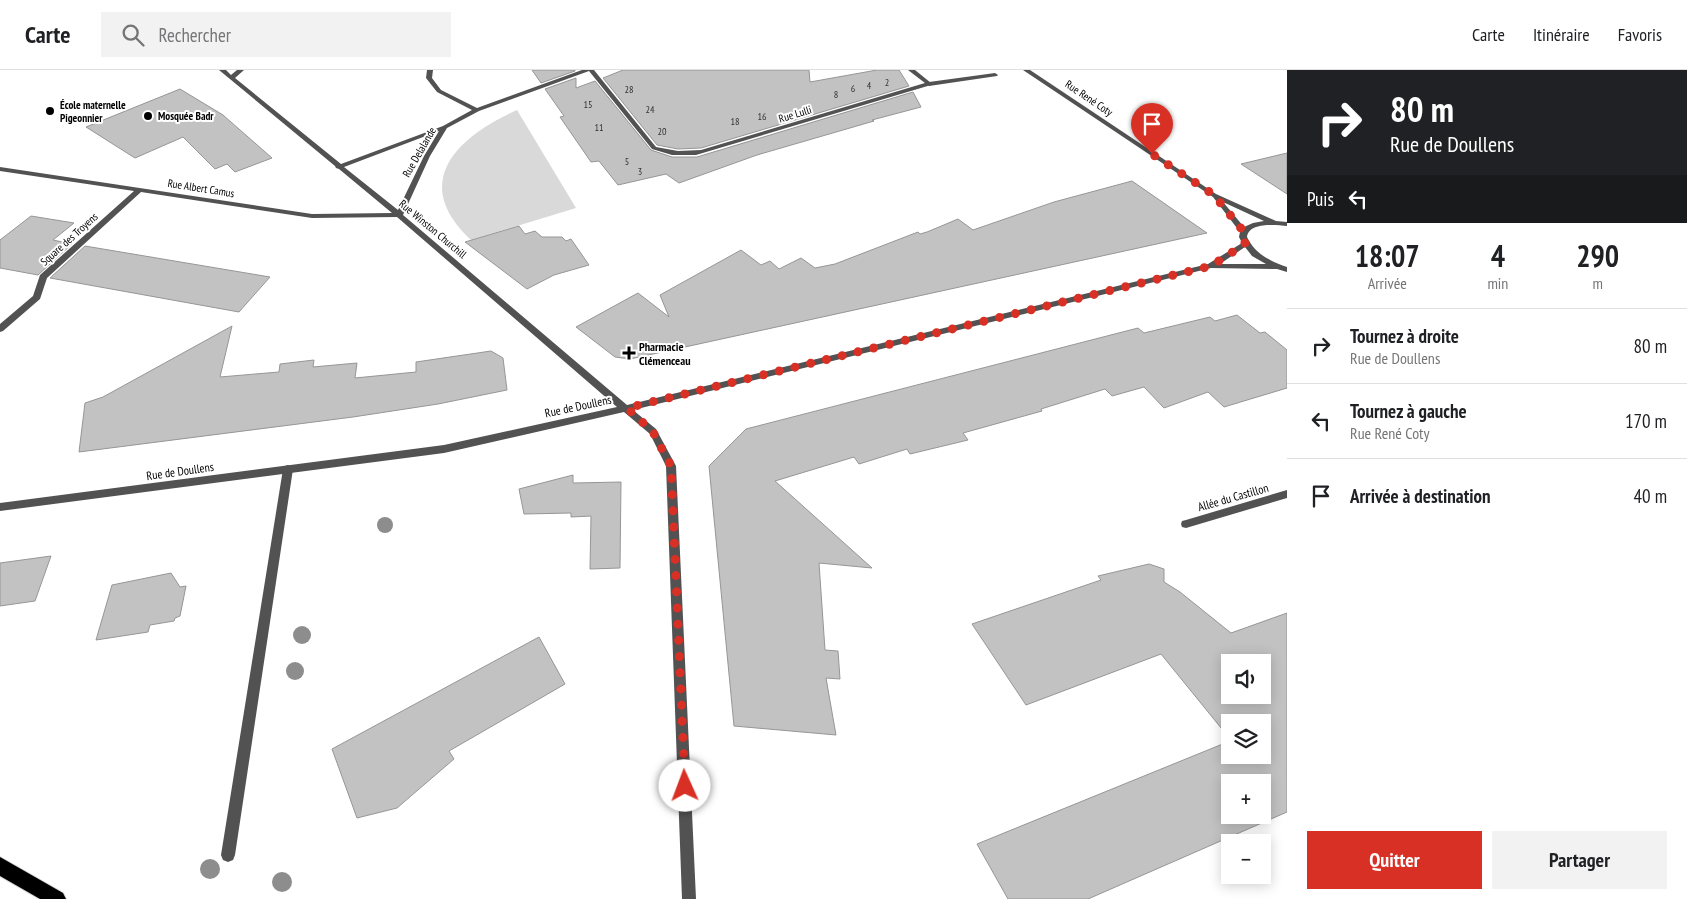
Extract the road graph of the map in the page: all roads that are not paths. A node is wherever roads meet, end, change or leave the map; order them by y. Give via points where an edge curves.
1 (222, 70) edge
2 (241, 70) edge
3 (430, 70) edge
4 (587, 70) edge
5 (591, 70) edge
6 (910, 70) edge
7 (1026, 70) edge
8 (995, 75) dead end
9 (231, 78) junction
10 (929, 84) junction
11 (477, 110) junction
12 (445, 127) junction
13 (338, 167) junction
14 (0, 170) edge
15 (140, 190) junction
16 (1214, 195) junction
17 (399, 215) junction
18 (1274, 223) junction
19 (1287, 224) edge
20 (1244, 232) junction
21 (1245, 244) junction
22 (1211, 266) junction
23 (1276, 267) junction
24 (1287, 270) edge
25 (0, 329) edge
26 (627, 408) junction
27 (288, 469) junction
28 (1287, 494) edge
29 (0, 507) edge
30 (1186, 524) dead end
31 (228, 854) dead end
32 (0, 866) edge
33 (57, 899) edge
34 (689, 899) edge

1 - 9 street, Rue Winston Churchill
2 - 9 street
3 - 11 street via 429,78 439,91
4 - 11 street
5 - 10 street, Rue Lulli via 646,141 665,153 680,154 702,152
6 - 10 street
7 - 16 street, Rue René Coty
8 - 10 street, Rue Lulli
9 - 13 street, Rue Winston Churchill
11 - 12 street
12 - 13 street
12 - 17 street, Rue Delalande via 426,156
13 - 17 street, Rue Winston Churchill
14 - 15 street, Rue Albert Camus
15 - 17 street, Rue Albert Camus via 312,216
15 - 25 street, Square des Troyens via 43,277 37,297
16 - 18 street, Rue René Coty
16 - 20 street, Rue René Coty
17 - 26 street, Rue Winston Churchill
18 - 19 street
18 - 20 street via 1260,223
20 - 21 street
21 - 22 street, Rue de Doullens
21 - 23 street
22 - 23 street, Rue de Doullens
22 - 26 street, Rue de Doullens
23 - 24 street
26 - 27 street, Rue de Doullens via 444,448
26 - 34 street, Rue Winston Churchill via 653,432 671,466
27 - 29 street, Rue de Doullens
27 - 31 street
28 - 30 street, Allée du Castillon
32 - 33 main road

